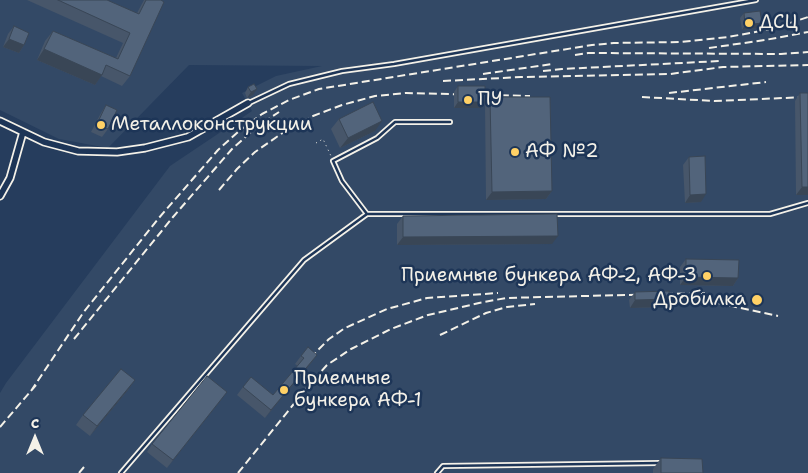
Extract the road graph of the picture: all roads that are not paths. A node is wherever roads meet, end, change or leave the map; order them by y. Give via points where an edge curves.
1 (756, 0) edge
2 (248, 103) joint
3 (0, 121) edge
4 (450, 122) dead end
5 (23, 132) junction
6 (0, 196) edge
7 (808, 203) edge
8 (367, 214) junction
9 (664, 463) edge
10 (121, 473) edge
11 (437, 473) edge

1 - 2 lane via 342,72 289,84
2 - 5 street via 188,137 117,152 78,152
3 - 5 street
4 - 8 lane via 395,122 377,138 333,161 342,181
5 - 6 street via 10,178
7 - 8 lane via 770,214
8 - 10 lane via 304,260
9 - 11 lane via 443,466

